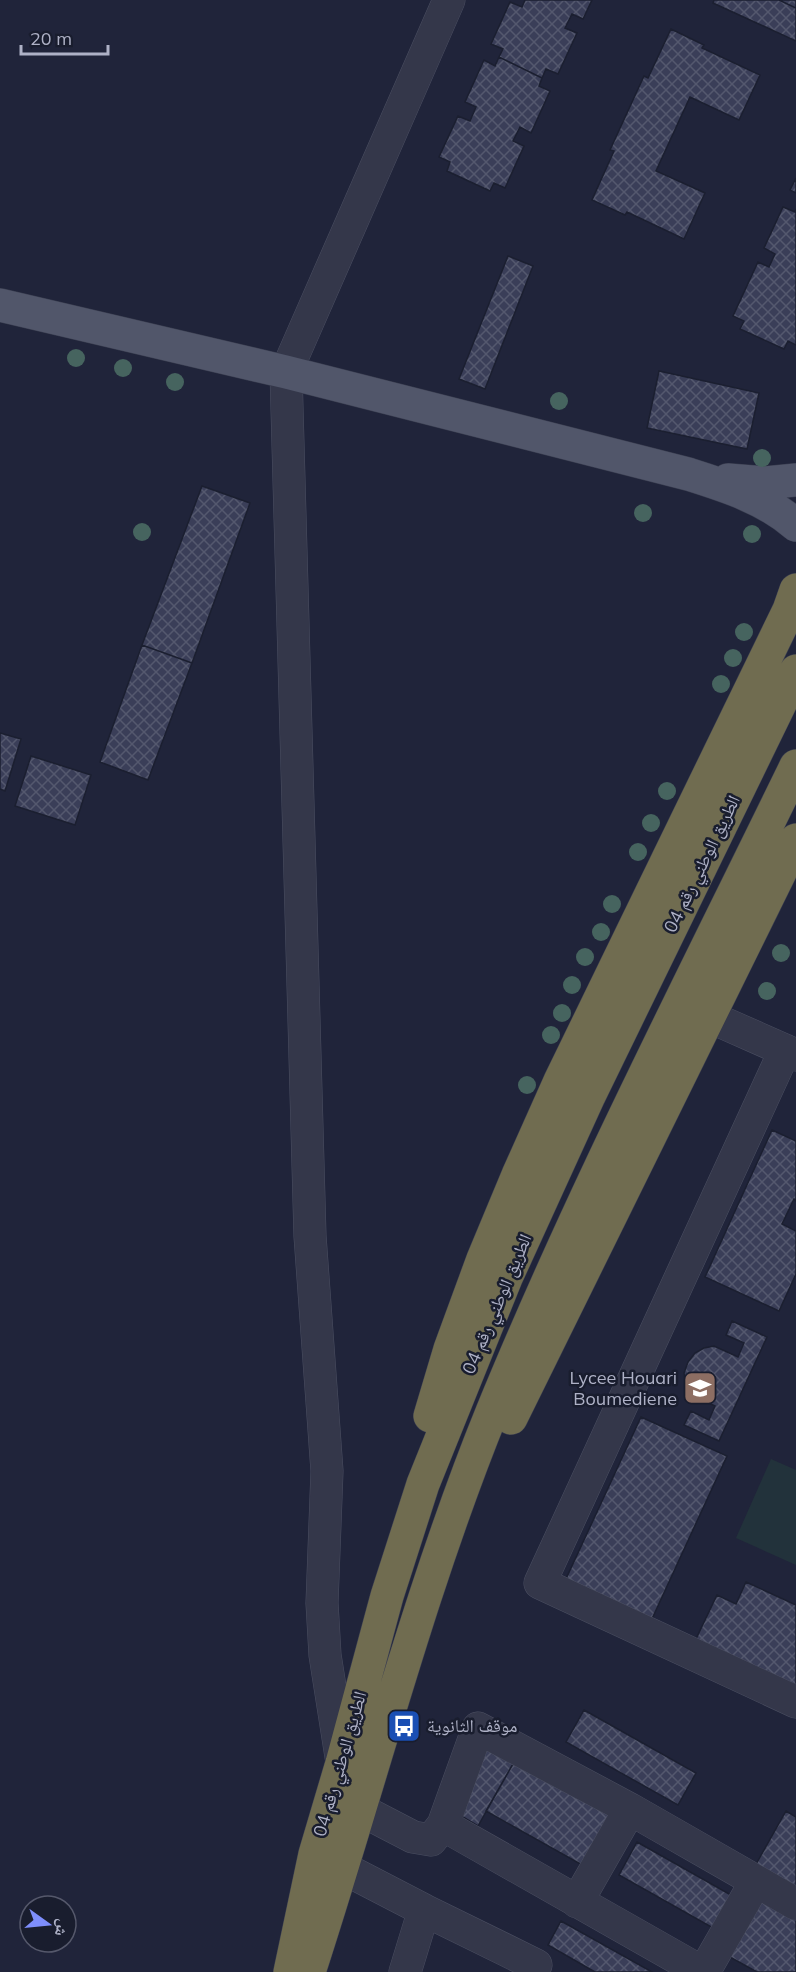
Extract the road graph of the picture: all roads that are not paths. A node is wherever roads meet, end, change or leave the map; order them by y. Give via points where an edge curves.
1 (449, 0) edge
2 (0, 305) edge
3 (286, 372) junction
4 (688, 474) junction
5 (796, 480) edge
6 (796, 525) edge
7 (796, 590) edge
8 (796, 671) edge
9 (796, 766) edge
10 (796, 840) edge
11 (710, 1017) junction
12 (790, 1052) edge
13 (387, 1596) junction
14 (403, 1661) junction
15 (796, 1702) edge
16 (342, 1763) junction
17 (630, 1809) junction
18 (360, 1810) junction
19 (442, 1826) junction
20 (343, 1868) junction
21 (756, 1881) junction
22 (577, 1902) junction
23 (796, 1904) edge
24 (424, 1911) junction
25 (536, 1965) dead end
26 (290, 1972) edge
27 (309, 1972) edge
28 (405, 1972) edge
29 (703, 1972) edge

1 - 3 street
2 - 3 main road
3 - 4 main road
3 - 16 street via 310,1236 327,1471 322,1603 325,1655
4 - 5 main road via 765,483
4 - 6 main road via 760,501
7 - 13 highway via 560,1081 483,1259 428,1422
8 - 13 highway, الطريق الوطني رقم 04 via 589,1096 506,1278 423,1484
9 - 14 highway, الطريق الوطني رقم 04 via 553,1267 491,1414
10 - 11 highway
11 - 12 street
11 - 14 highway via 512,1416
12 - 15 street via 540,1583
13 - 16 highway, الطريق الوطني رقم 04
14 - 18 highway, الطريق الوطني رقم 04
16 - 26 highway, الطريق الوطني رقم 04 via 315,1854
17 - 19 street via 482,1726
17 - 21 street
17 - 22 street
18 - 19 street via 413,1837 431,1840
18 - 20 highway, الطريق الوطني رقم 04
19 - 22 street
20 - 24 street
20 - 27 highway, الطريق الوطني رقم 04
21 - 23 street
21 - 29 street
22 - 29 street
24 - 25 street
24 - 28 street

